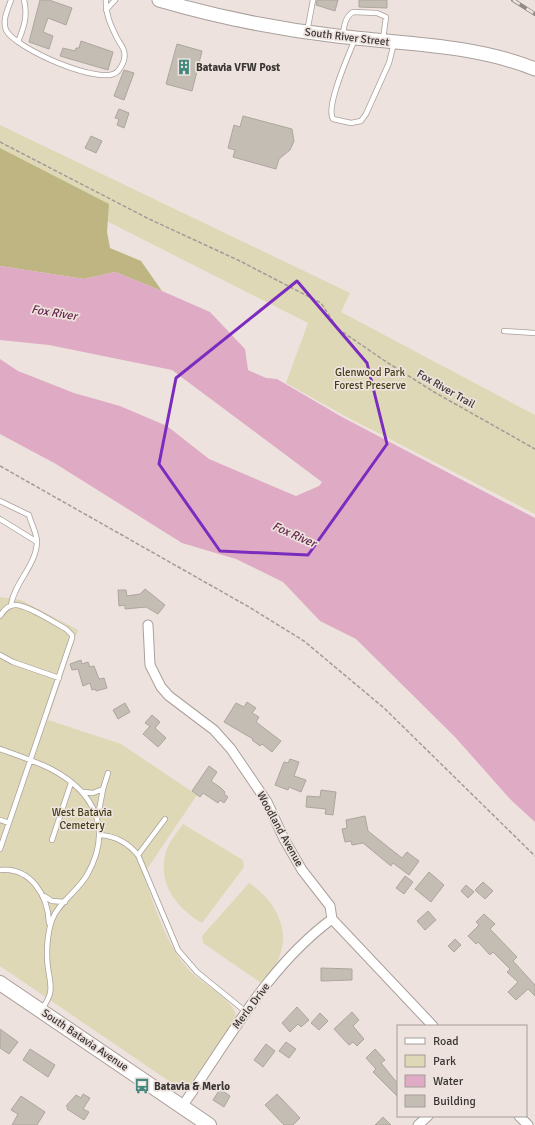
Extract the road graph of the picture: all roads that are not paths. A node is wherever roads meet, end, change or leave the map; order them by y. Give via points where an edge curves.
1 (11, 0) edge
2 (24, 0) edge
3 (106, 0) edge
4 (115, 0) edge
5 (159, 0) edge
6 (313, 0) edge
7 (106, 10) junction
8 (307, 32) junction
9 (349, 37) junction
10 (18, 42) junction
11 (388, 42) junction
12 (535, 69) edge
13 (504, 331) dead end
14 (535, 333) edge
15 (0, 501) edge
16 (0, 519) edge
17 (37, 542) junction
18 (11, 605) junction
19 (0, 616) edge
20 (148, 625) dead end
21 (0, 655) edge
22 (59, 678) junction
23 (0, 749) edge
24 (30, 760) junction
25 (108, 773) dead end
26 (71, 782) junction
27 (103, 790) junction
28 (83, 792) junction
29 (165, 819) dead end
30 (0, 820) edge
31 (98, 822) junction
32 (9, 823) junction
33 (100, 835) junction
34 (52, 840) dead end
35 (0, 847) edge
36 (138, 855) junction
37 (0, 870) edge
38 (44, 896) junction
39 (65, 902) junction
40 (332, 919) junction
41 (49, 928) junction
42 (0, 983) edge
43 (41, 1010) junction
44 (245, 1011) junction
45 (432, 1025) edge
46 (183, 1105) junction
47 (427, 1117) edge
48 (520, 1117) edge
49 (210, 1125) edge
50 (418, 1125) edge
51 (528, 1125) edge

1 - 10 lane via 5,23 6,30
2 - 10 lane via 27,12 25,26
3 - 7 lane
4 - 7 lane
5 - 8 main road, South River Street via 205,13
6 - 8 lane
7 - 10 lane via 124,51 123,63 117,72 110,76 86,72 45,58
8 - 9 main road, South River Street
9 - 11 main road, South River Street
9 - 11 lane via 344,25 350,14 377,13 386,17
9 - 11 lane via 330,111 334,118 351,123 361,121 366,114 389,63
11 - 12 main road, South River Street via 472,51
13 - 14 lane
15 - 17 lane via 29,515
16 - 17 lane
17 - 18 lane via 30,565 12,598
18 - 19 lane
18 - 22 lane via 22,606 66,629 72,635
20 - 40 street, Woodland Avenue via 150,665 161,687 214,730 231,749 267,802 302,870 330,906
21 - 22 lane via 20,665
22 - 24 lane
23 - 24 lane
24 - 26 lane via 50,768
24 - 32 lane
25 - 27 lane
26 - 28 lane
26 - 34 lane
27 - 28 lane
27 - 31 lane
28 - 31 lane via 95,810
29 - 36 lane
30 - 32 lane
31 - 33 lane
32 - 35 lane
33 - 36 lane via 118,838
33 - 39 lane via 90,869
36 - 44 lane via 178,950 197,972
37 - 38 lane via 11,870 31,880
38 - 39 lane via 52,901
38 - 41 lane via 49,915
39 - 41 lane
40 - 44 street, Merlo Drive via 320,927 285,963
40 - 45 street, Woodland Avenue
41 - 43 lane via 47,960 51,989
42 - 43 main road, South Batavia Avenue
43 - 46 main road, South Batavia Avenue
44 - 46 street, Merlo Drive
46 - 49 main road, South Batavia Avenue
47 - 50 street
48 - 51 street

